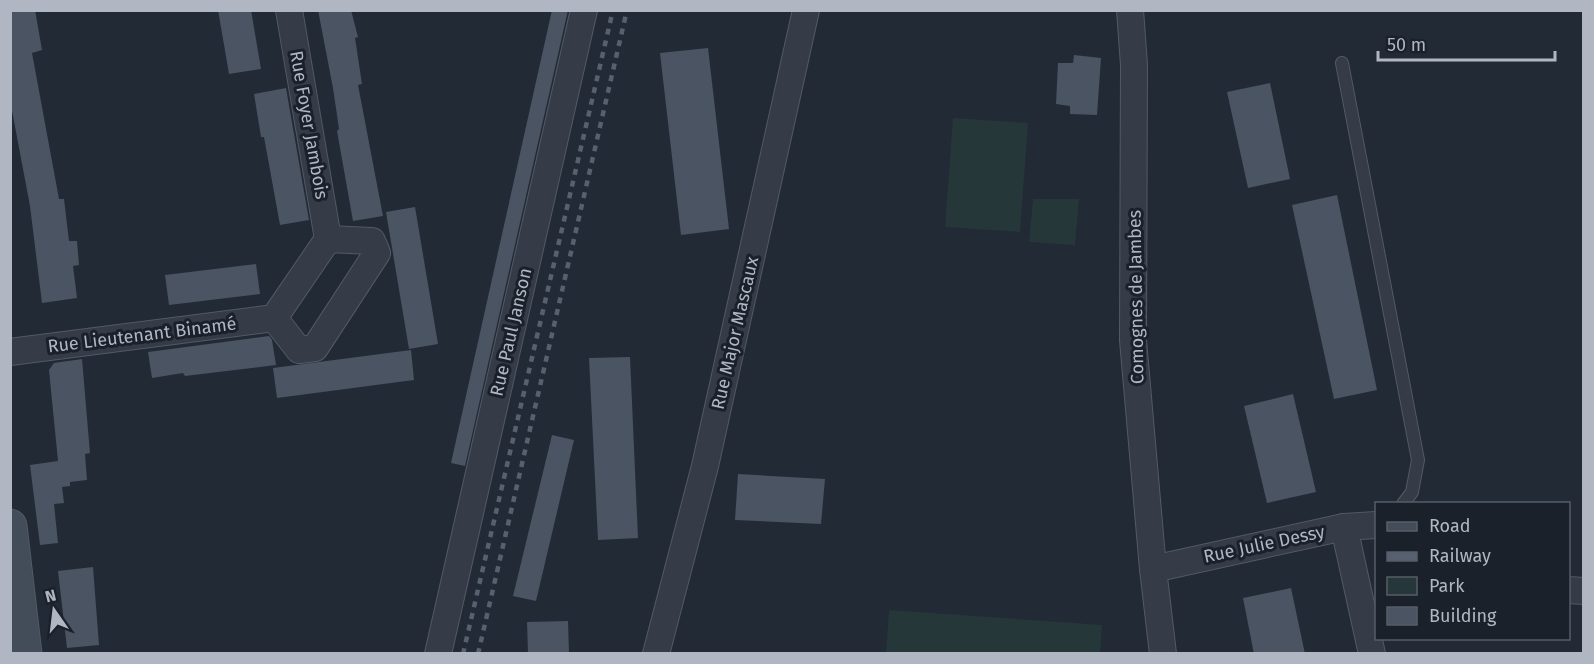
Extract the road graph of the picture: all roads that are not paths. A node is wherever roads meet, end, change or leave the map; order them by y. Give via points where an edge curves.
1 (289, 10) edge
2 (584, 10) edge
3 (806, 10) edge
4 (1130, 10) edge
5 (1342, 63) dead end
6 (328, 239) junction
7 (274, 318) junction
8 (10, 352) edge
9 (1404, 502) edge
10 (1375, 525) edge
11 (10, 526) edge
12 (1344, 527) junction
13 (1153, 569) junction
14 (25, 654) edge
15 (438, 654) edge
16 (656, 654) edge
17 (1163, 654) edge
18 (1372, 654) edge

1 - 6 street, Rue Foyer Jambois
2 - 15 street, Rue Paul Janson
3 - 16 street, Rue Major Mascaux via 705,466
4 - 13 street, Comognes de Jambes via 1134,65 1133,340
5 - 9 lane via 1418,460 1412,492
6 - 7 street
6 - 7 street via 372,241 377,253 315,348 299,350
7 - 8 street, Rue Lieutenant Binamé
10 - 12 street, Rue Julie Dessy
11 - 14 main road
12 - 13 street, Rue Julie Dessy
12 - 18 street
13 - 17 street, Comognes de Jambes

